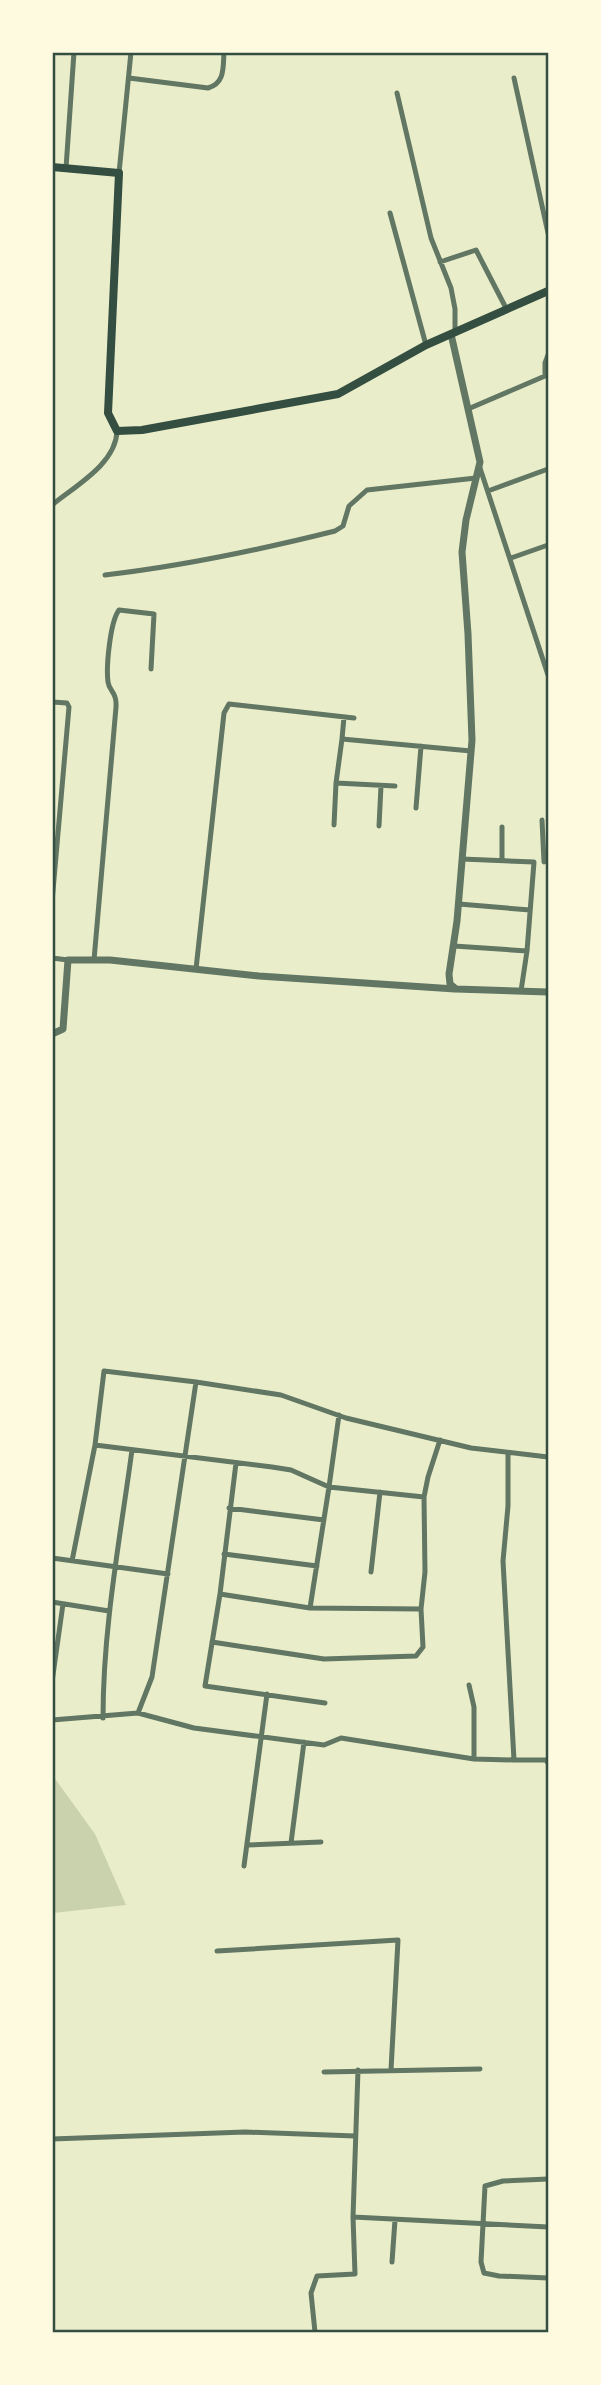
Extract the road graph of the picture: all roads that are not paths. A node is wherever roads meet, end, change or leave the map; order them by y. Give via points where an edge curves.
1 (74, 52) edge
2 (131, 52) edge
3 (224, 52) edge
4 (129, 78) junction
5 (514, 78) dead end
6 (397, 93) dead end
7 (52, 167) edge
8 (66, 168) junction
9 (119, 173) junction
10 (390, 213) dead end
11 (548, 233) edge
12 (440, 262) junction
13 (548, 291) edge
14 (507, 310) junction
15 (453, 333) junction
16 (426, 345) junction
17 (548, 355) edge
18 (468, 409) junction
19 (117, 431) junction
20 (479, 465) junction
21 (548, 468) edge
22 (476, 478) junction
23 (488, 491) junction
24 (52, 505) edge
25 (548, 545) edge
26 (511, 558) junction
27 (105, 576) dead end
28 (151, 669) dead end
29 (548, 675) edge
30 (52, 702) edge
31 (344, 717) junction
32 (354, 718) dead end
33 (342, 739) junction
34 (421, 746) junction
35 (471, 751) junction
36 (336, 783) junction
37 (381, 786) junction
38 (394, 786) dead end
39 (416, 808) dead end
40 (542, 820) dead end
41 (334, 825) dead end
42 (379, 826) dead end
43 (502, 827) dead end
44 (462, 859) junction
45 (502, 860) junction
46 (534, 862) junction
47 (546, 862) edge
48 (52, 902) edge
49 (459, 904) junction
50 (530, 910) junction
51 (454, 946) junction
52 (527, 951) junction
53 (52, 958) edge
54 (68, 960) junction
55 (94, 960) junction
56 (196, 969) junction
57 (456, 989) junction
58 (521, 991) junction
59 (548, 992) edge
60 (52, 1034) edge
61 (196, 1382) junction
62 (339, 1415) junction
63 (440, 1440) junction
64 (95, 1445) junction
65 (132, 1450) junction
66 (508, 1453) junction
67 (185, 1457) junction
68 (548, 1457) edge
69 (236, 1463) junction
70 (329, 1487) junction
71 (380, 1492) junction
72 (424, 1497) junction
73 (229, 1508) junction
74 (324, 1520) junction
75 (224, 1554) junction
76 (52, 1558) edge
77 (72, 1561) junction
78 (116, 1566) junction
79 (317, 1566) junction
80 (371, 1572) dead end
81 (168, 1574) junction
82 (220, 1594) junction
83 (52, 1602) edge
84 (63, 1604) junction
85 (310, 1608) junction
86 (421, 1609) junction
87 (109, 1611) junction
88 (212, 1642) junction
89 (54, 1646) edge
90 (52, 1682) edge
91 (469, 1685) dead end
92 (267, 1694) junction
93 (325, 1703) dead end
94 (138, 1713) junction
95 (103, 1718) junction
96 (52, 1720) edge
97 (261, 1737) junction
98 (304, 1742) junction
99 (474, 1759) junction
100 (514, 1760) junction
101 (548, 1763) edge
102 (321, 1842) dead end
103 (291, 1843) junction
104 (247, 1845) junction
105 (244, 1866) dead end
106 (217, 1951) dead end
107 (480, 2069) dead end
108 (358, 2070) junction
109 (391, 2070) junction
110 (324, 2072) dead end
111 (355, 2136) junction
112 (52, 2139) edge
113 (548, 2179) edge
114 (354, 2217) junction
115 (395, 2220) junction
116 (483, 2224) junction
117 (548, 2227) edge
118 (392, 2262) dead end
119 (548, 2278) edge
120 (316, 2333) edge

1 - 8 street
2 - 4 street
3 - 4 street via 222,79 208,88
4 - 9 street
5 - 11 street
6 - 12 street via 430,238
7 - 8 main road
8 - 9 main road
9 - 19 main road via 108,413
10 - 16 street
12 - 14 street via 476,250
12 - 15 street via 456,309
13 - 14 main road
14 - 15 main road
15 - 16 main road
15 - 18 street
16 - 19 main road via 338,394
17 - 18 street via 545,376
18 - 20 street
19 - 24 street via 111,452
20 - 22 street
20 - 23 street
21 - 23 street
22 - 27 street via 367,490 349,506 343,526 335,531 241,554
22 - 35 street via 462,552
23 - 26 street
25 - 26 street
26 - 29 street
28 - 55 street via 154,614 119,610 112,625 107,685 116,707
30 - 48 street via 69,707
31 - 32 street
31 - 33 street
31 - 56 street via 229,705 224,713
33 - 34 street
33 - 36 street
34 - 35 street
34 - 39 street
35 - 44 street
36 - 37 street
36 - 41 street
37 - 38 street
37 - 42 street
40 - 47 street
43 - 45 street
44 - 45 street
44 - 49 street
45 - 46 street
46 - 47 street
46 - 50 street
49 - 50 street
49 - 51 street
50 - 52 street
51 - 52 street
51 - 57 street via 449,974 450,985
52 - 58 street
53 - 54 street
54 - 55 street
54 - 60 street via 62,1029
55 - 56 street
56 - 57 street
57 - 58 street
58 - 59 street
61 - 62 street via 281,1395
61 - 64 street via 104,1371
61 - 67 street
62 - 63 street
62 - 70 street
63 - 66 street
63 - 72 street
64 - 65 street
64 - 77 street
65 - 67 street
65 - 78 street
66 - 68 street
66 - 100 street via 503,1561
67 - 69 street
67 - 81 street
69 - 70 street via 290,1470
69 - 73 street
70 - 71 street
70 - 74 street
71 - 72 street
71 - 80 street
72 - 86 street
73 - 74 street
73 - 75 street
74 - 79 street
75 - 79 street
75 - 82 street
76 - 77 street
77 - 78 street
78 - 81 street
78 - 87 street
79 - 85 street
81 - 94 street via 152,1677
82 - 85 street
82 - 88 street
83 - 84 street
84 - 87 street
84 - 89 street
85 - 86 street
86 - 88 street via 422,1647 416,1656 324,1659
87 - 95 street
88 - 92 street via 205,1686
89 - 90 street
91 - 99 street via 474,1707
92 - 93 street
92 - 97 street
94 - 95 street
94 - 97 street via 194,1728
95 - 96 street
97 - 98 street
97 - 104 street
98 - 99 street via 324,1745 341,1738
98 - 103 street
99 - 100 street
100 - 101 street
102 - 103 street
103 - 104 street
104 - 105 street
106 - 109 street via 398,1940
107 - 109 street
108 - 109 street
108 - 110 street
108 - 111 street
111 - 112 street via 245,2133
111 - 114 street
113 - 116 street via 485,2186
114 - 115 street
114 - 120 street via 355,2274 317,2276 311,2293
115 - 116 street
115 - 118 street
116 - 117 street
116 - 119 street via 484,2273

